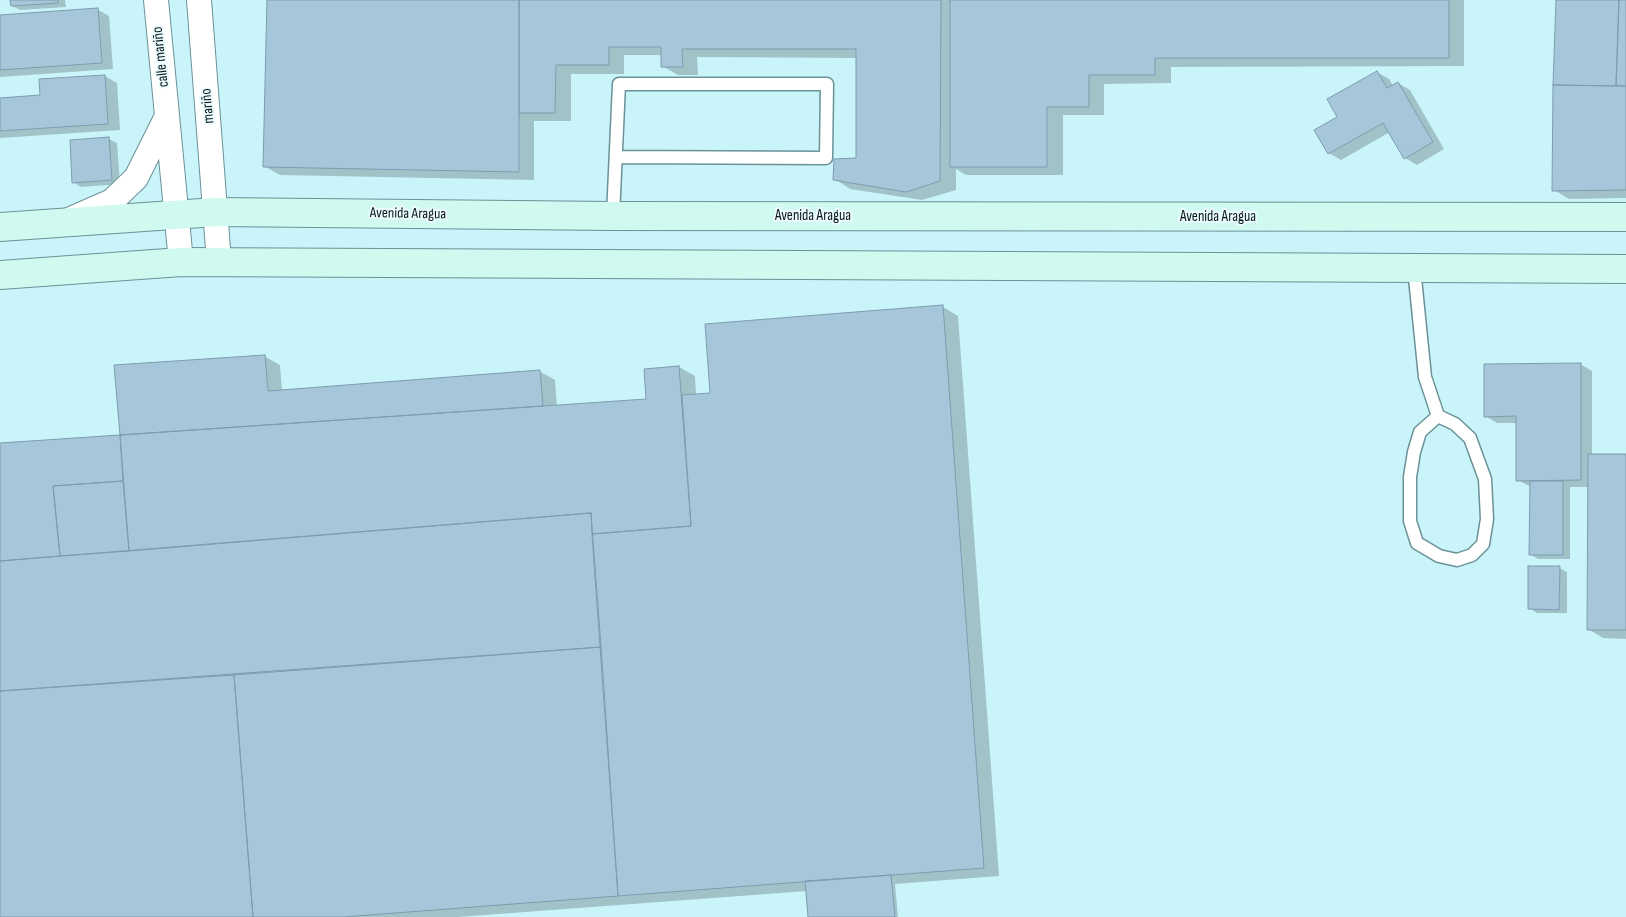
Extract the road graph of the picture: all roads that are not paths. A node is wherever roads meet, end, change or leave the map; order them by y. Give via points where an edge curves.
1 (156, 0) edge
2 (199, 0) edge
3 (167, 115) junction
4 (616, 156) junction
5 (216, 212) junction
6 (176, 213) junction
7 (613, 216) junction
8 (1626, 217) edge
9 (66, 222) junction
10 (0, 227) edge
11 (181, 262) junction
12 (219, 262) junction
13 (1414, 268) junction
14 (1626, 269) edge
15 (0, 275) edge
16 (1438, 416) junction

1 - 3 street, calle mariño
2 - 5 street, mariño
3 - 6 street, calle mariño
3 - 9 street via 136,178 112,200
4 - 4 lane via 619,84 827,84 826,158
4 - 7 lane
5 - 6 street, Avenida Aragua
5 - 7 street, Avenida Aragua
5 - 12 street, mariño
6 - 9 street, Avenida Aragua
6 - 11 street, calle mariño
7 - 8 street, Avenida Aragua
9 - 10 street, Avenida Aragua
11 - 12 street
11 - 15 street
12 - 13 street
13 - 14 street
13 - 16 lane via 1425,377
16 - 16 lane via 1470,438 1485,479 1487,519 1483,544 1472,555 1456,560 1428,552 1417,543 1410,521 1410,477 1414,452 1420,432

